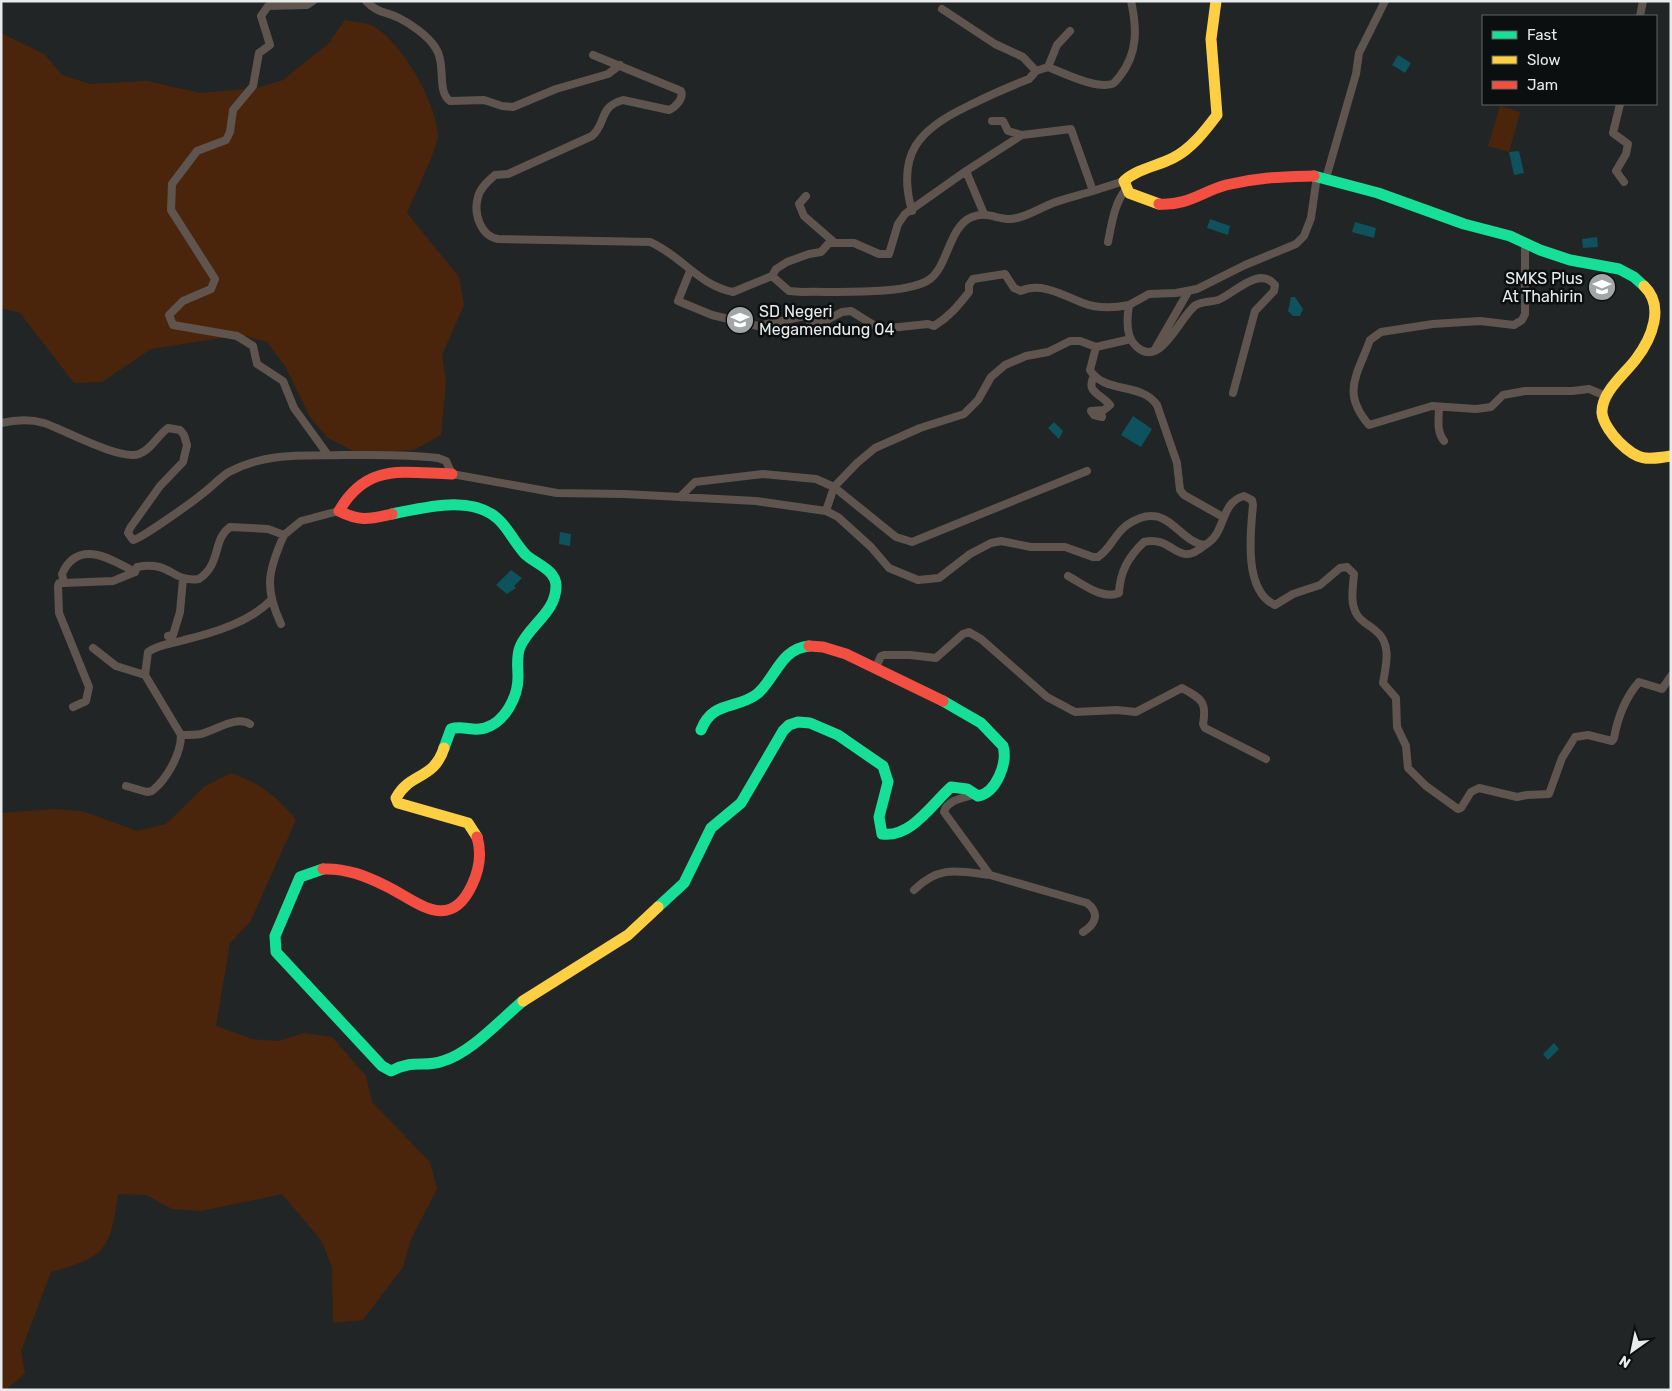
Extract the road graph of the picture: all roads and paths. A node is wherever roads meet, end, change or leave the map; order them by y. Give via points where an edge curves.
1 (313, 1) edge
2 (366, 1) edge
3 (1131, 1) edge
4 (1216, 1) edge
5 (1385, 1) edge
6 (1643, 1) edge
7 (942, 9) dead end
8 (1640, 15) edge
9 (1070, 31) dead end
10 (594, 55) dead end
11 (620, 65) junction
12 (1048, 67) junction
13 (1036, 71) junction
14 (1620, 105) edge
15 (992, 121) dead end
16 (1022, 135) junction
17 (966, 171) junction
18 (1321, 177) junction
19 (1624, 182) dead end
20 (1125, 185) junction
21 (1093, 191) junction
22 (806, 196) dead end
23 (912, 211) junction
24 (984, 214) junction
25 (835, 242) junction
26 (1108, 242) dead end
27 (1525, 243) junction
28 (690, 271) junction
29 (772, 276) junction
30 (1188, 292) junction
31 (1129, 305) junction
32 (1131, 339) junction
33 (1096, 347) junction
34 (1154, 352) junction
35 (1094, 376) junction
36 (1233, 393) dead end
37 (1606, 396) junction
38 (1439, 407) junction
39 (1102, 417) dead end
40 (1, 423) edge
41 (1444, 441) dead end
42 (328, 455) junction
43 (1671, 456) edge
44 (1087, 471) dead end
45 (452, 474) junction
46 (834, 487) junction
47 (680, 497) junction
48 (339, 511) junction
49 (826, 511) junction
50 (1223, 517) junction
51 (284, 535) junction
52 (1205, 545) junction
53 (135, 572) junction
54 (1068, 576) dead end
55 (183, 579) junction
56 (64, 583) junction
57 (271, 600) junction
58 (281, 624) dead end
59 (168, 636) dead end
60 (93, 648) dead end
61 (875, 669) junction
62 (145, 675) junction
63 (1671, 676) edge
64 (73, 707) dead end
65 (250, 724) dead end
66 (701, 730) dead end
67 (181, 734) junction
68 (1266, 759) dead end
69 (126, 786) dead end
70 (973, 795) junction
71 (990, 875) junction
72 (914, 890) dead end
73 (1083, 932) dead end

1 - 42 street via 307,6 268,6 261,16 270,45 260,53 253,86 233,110 226,140 197,150 172,184 171,210 215,279 211,289 183,301 169,315 173,325 237,336 253,346 257,364 283,380 294,408
2 - 11 street via 374,10 399,17 434,44 441,58 443,93 450,100 484,100 513,107 556,89 608,74
3 - 12 street via 1136,26 1134,45 1129,63 1112,84 1089,82
4 - 20 street via 1211,51 1216,115 1211,126 1175,157 1132,174
5 - 18 street via 1359,53 1356,74
6 - 8 street
7 - 13 street via 995,44 1023,56
9 - 12 street via 1057,45
10 - 11 street
11 - 28 street via 681,91 681,99 669,110 623,100 616,102 605,111 597,132 592,136 508,174 495,175 478,197 476,210 482,228 489,236 498,239 650,242 671,253
12 - 13 street
13 - 23 street via 1029,79 942,118 923,134 911,154 907,171 906,192
14 - 19 street via 1613,133 1628,144 1616,171
15 - 16 street via 1003,121 1008,131
16 - 17 street
16 - 21 street via 1072,129
17 - 23 street
17 - 24 street
18 - 20 street via 1260,177 1223,186 1175,205 1143,199 1129,193
18 - 27 street
18 - 30 street via 1311,218 1304,236 1296,244
20 - 21 street
20 - 26 street
21 - 24 street via 1010,219
22 - 25 street via 799,204 804,216
23 - 25 street via 899,220 889,254 879,254 854,243
24 - 29 street via 965,221 932,278 919,286 898,290 802,292 789,290
25 - 29 street via 829,243 821,252 780,265
27 - 37 street via 1570,260 1619,269 1634,276 1651,293 1655,301 1655,321 1638,357
27 - 38 street via 1525,314 1519,323 1433,324 1381,332 1370,340 1353,383 1353,399 1369,425 1416,409
28 - 29 street via 712,285 733,292
28 - 31 street via 678,301 712,315 758,326 805,316 810,321 826,320 851,311 880,329 934,326 958,307 969,292 973,279 1005,274 1014,288 1021,292 1029,287 1055,291 1104,307
30 - 31 street via 1149,294
30 - 34 street
31 - 32 street
32 - 33 street
32 - 34 street via 1140,349
33 - 35 street via 1090,364
33 - 46 street via 1070,341 1048,352 1026,356 1005,365 991,377 978,400 964,414 920,428 875,448
34 - 36 street via 1162,347 1196,305 1223,297 1247,282 1264,278 1272,281 1274,291 1260,304 1253,318
35 - 39 street via 1090,382 1092,390 1110,405 1104,410 1091,412
35 - 50 street via 1104,383 1153,398 1177,463 1180,490
37 - 38 street via 1589,389 1525,391 1503,395 1491,406 1476,409
37 - 43 street via 1602,413 1607,426 1624,448 1635,457 1652,460
38 - 41 street via 1439,436
40 - 42 street via 26,420 43,423 115,453 130,455 147,449 168,428 180,430 186,439 186,455 130,528 128,534 133,540 200,496 228,473 278,456
42 - 45 street via 438,458 446,461
44 - 46 street via 912,542 896,537
45 - 47 street via 557,493
45 - 48 street via 388,473 370,477 351,490
46 - 47 street via 816,479 764,474 693,483
46 - 49 street
47 - 49 street via 756,501
48 - 51 street via 301,520
48 - 70 street via 365,520 428,507 483,510 501,522 517,546 553,576 557,584 553,606 520,647 518,684 503,715 494,725 482,729 451,729 436,766 400,788 396,798 398,803 461,821 474,829 478,837 479,859 471,888 463,899 447,912 429,911 367,878 322,868 300,877 274,936 276,952 287,965 382,1066 391,1071 404,1064 451,1060 525,999 628,935 653,915 684,884 713,825 741,803 778,738 795,722 811,723 830,731 886,769 886,793 879,815 882,834 887,836 900,832 916,822 950,787 967,789
49 - 52 street via 838,516 889,568 918,580 939,578 970,554 1001,541 1031,547 1064,547 1098,557 1126,525 1150,516 1170,522 1190,540
50 - 52 street via 1216,537
50 - 63 street via 1238,497 1252,500 1250,550 1256,584 1268,602 1276,605 1293,594 1320,585 1342,567 1352,571 1352,604 1356,615 1378,632 1387,650 1384,685 1396,698 1397,727 1407,751 1408,768 1456,808 1461,808 1471,792 1479,788 1517,797 1548,795 1562,758 1575,737 1588,735 1612,741 1629,694 1640,682 1662,689
51 - 55 street via 268,529 230,527 222,535 215,560 206,574 199,579
51 - 57 street via 270,570
52 - 54 street via 1195,554 1185,556 1166,544 1151,540 1144,542 1126,563 1119,579 1119,594 1102,595
53 - 55 street via 137,567 161,566
53 - 56 street via 113,581
53 - 56 street via 110,559 88,554 70,560 62,574
55 - 59 street via 178,620 173,635
56 - 64 street via 58,586 59,613 89,687 86,701
57 - 58 street
57 - 62 street via 250,618 153,648 148,652
60 - 62 street via 116,666
61 - 66 street via 829,650 811,646 798,648 779,662 765,688 743,702 709,714
61 - 68 street via 884,655 936,658 969,632 1047,697 1070,710 1084,713 1136,712 1182,688 1200,698 1205,709 1205,728
61 - 70 street via 969,716 990,730 1003,746 1004,762 997,780 987,793
62 - 67 street
65 - 67 street via 237,720 200,734
67 - 69 street via 175,759 158,787 147,792
70 - 71 street via 951,802 944,812
71 - 72 street via 958,871 938,873
71 - 73 street via 1087,903 1094,908 1096,915 1095,921

